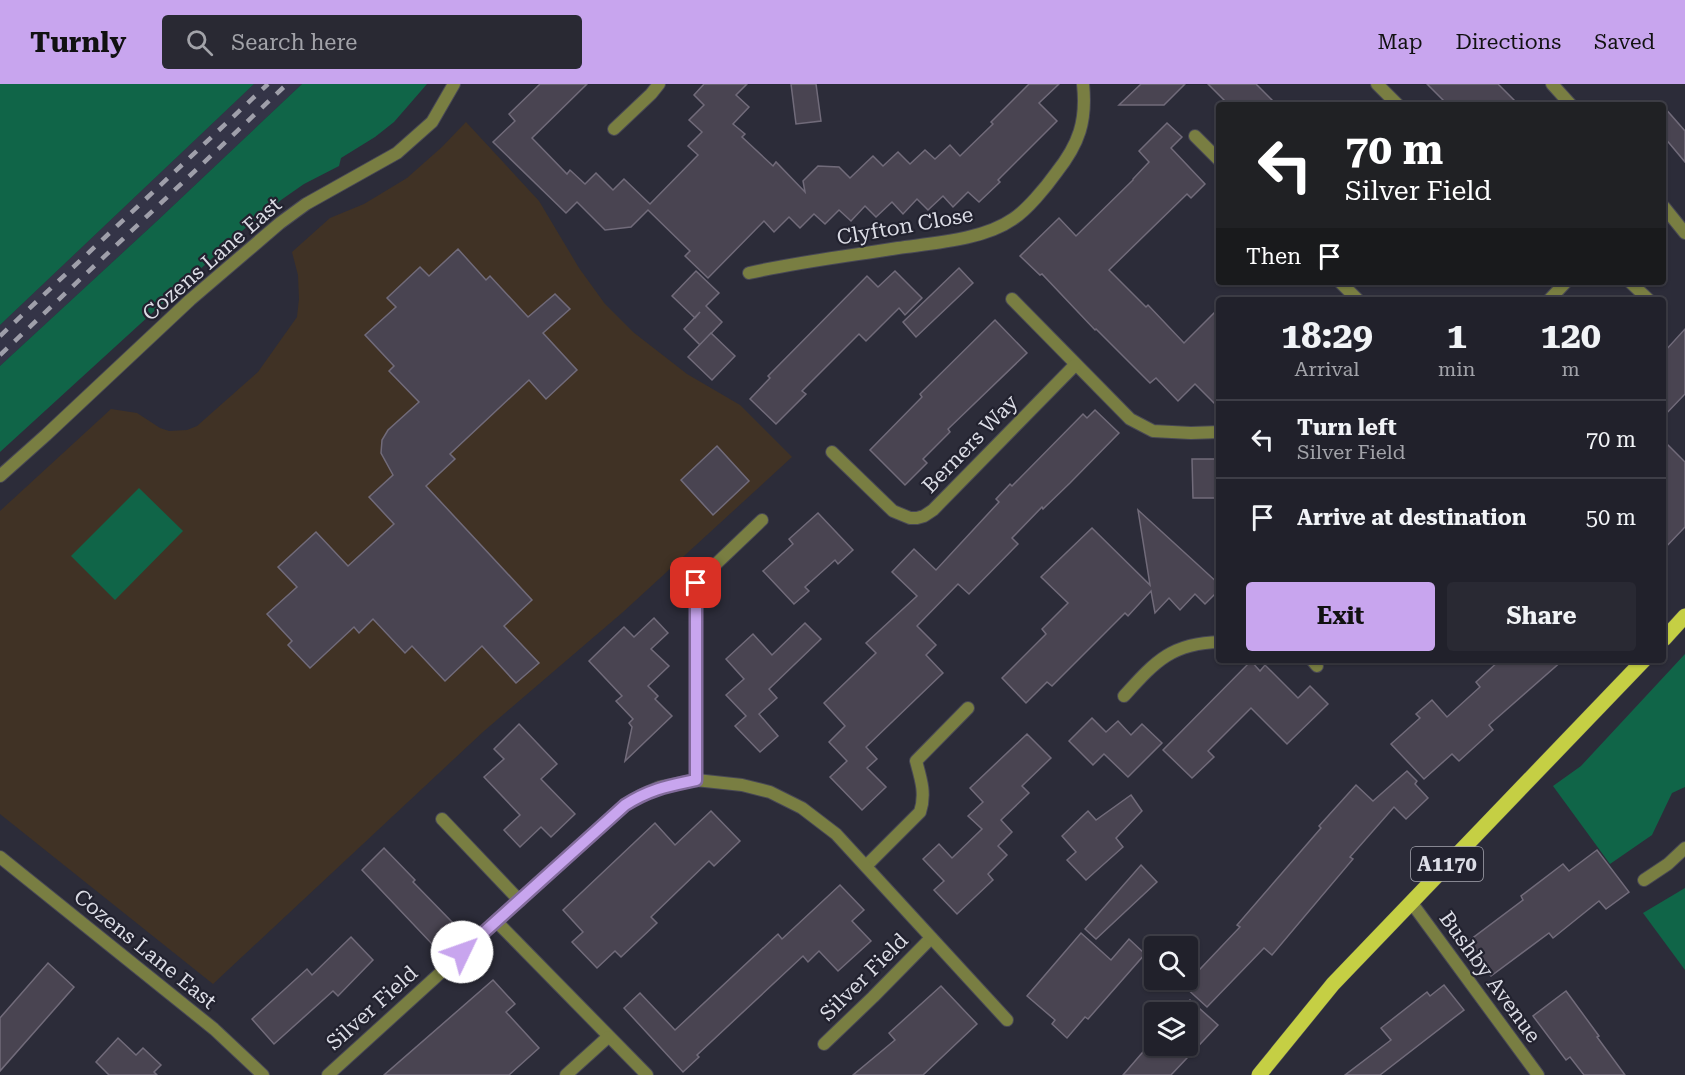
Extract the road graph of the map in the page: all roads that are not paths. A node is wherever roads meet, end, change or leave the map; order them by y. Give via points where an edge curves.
1 (454, 84) edge
2 (659, 84) edge
3 (1083, 84) edge
4 (1377, 84) edge
5 (1552, 84) edge
6 (1395, 102) edge
7 (1567, 102) edge
8 (614, 129) dead end
9 (1195, 136) dead end
10 (1216, 157) edge
11 (1666, 209) edge
12 (1685, 233) edge
13 (749, 273) dead end
14 (1343, 285) edge
15 (1633, 285) edge
16 (1355, 297) edge
17 (1646, 297) edge
18 (1012, 299) dead end
19 (1075, 365) junction
20 (1216, 432) edge
21 (832, 452) dead end
22 (0, 476) edge
23 (762, 520) dead end
24 (1685, 616) edge
25 (1666, 637) edge
26 (1216, 642) edge
27 (1641, 663) edge
28 (1124, 696) dead end
29 (968, 708) dead end
30 (696, 780) junction
31 (442, 819) dead end
32 (1685, 848) edge
33 (0, 857) edge
34 (866, 866) junction
35 (1644, 880) dead end
36 (520, 901) junction
37 (1411, 902) junction
38 (496, 921) junction
39 (931, 938) junction
40 (1007, 1020) dead end
41 (608, 1037) junction
42 (824, 1044) dead end
43 (263, 1075) edge
44 (328, 1075) edge
45 (566, 1075) edge
46 (646, 1075) edge
47 (1259, 1075) edge
48 (1538, 1075) edge

1 - 22 street, Cozens Lane East via 432,122 397,153 306,204 272,230 190,300
2 - 8 street
3 - 13 street, Clyfton Close via 1085,102 1080,135 1042,191 1013,219 983,233 953,240
4 - 6 street
5 - 7 street
9 - 10 street
11 - 12 street
14 - 16 street
15 - 17 street
18 - 19 street
19 - 20 street via 1130,419 1153,430
19 - 21 street, Berners Way via 924,516 910,518 893,511
23 - 30 street via 696,583
24 - 25 main road
26 - 28 street via 1200,642 1173,652 1150,667
27 - 37 main road, A1170
29 - 34 street via 916,761 924,790 920,812
30 - 34 street, Silver Field via 770,792 802,808 836,834
30 - 36 street, Silver Field via 660,787 625,805
31 - 36 street
32 - 35 street
33 - 43 street, Cozens Lane East via 207,1023
34 - 39 street, Silver Field
36 - 38 street, Silver Field
37 - 47 main road, A1170 via 1333,984
37 - 48 street, Bushby Avenue
38 - 41 street
38 - 44 street, Silver Field
39 - 40 street, Silver Field
39 - 42 street, Silver Field
41 - 45 street
41 - 46 street

